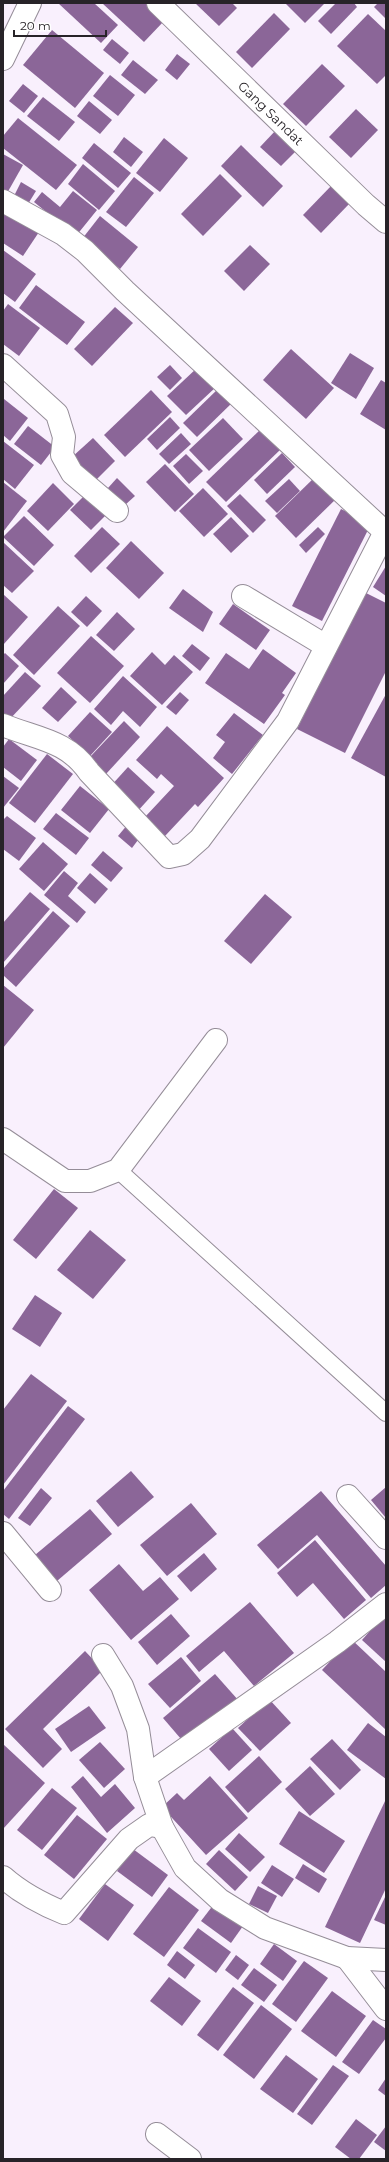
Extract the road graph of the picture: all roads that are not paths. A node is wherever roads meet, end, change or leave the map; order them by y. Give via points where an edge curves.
1 (30, 3) edge
2 (158, 3) edge
3 (3, 59) edge
4 (3, 201) edge
5 (386, 222) edge
6 (3, 365) edge
7 (117, 511) dead end
8 (386, 531) edge
9 (243, 596) dead end
10 (326, 646) junction
11 (3, 725) edge
12 (216, 1040) dead end
13 (3, 1139) edge
14 (118, 1170) junction
15 (386, 1413) edge
16 (348, 1496) dead end
17 (3, 1533) edge
18 (386, 1538) edge
19 (50, 1590) dead end
20 (386, 1604) edge
21 (103, 1654) dead end
22 (146, 1778) junction
23 (162, 1827) junction
24 (3, 1877) edge
25 (346, 1958) junction
26 (386, 1960) edge
27 (386, 2009) edge
28 (157, 2134) dead end
29 (190, 2159) edge

1 - 3 street
2 - 5 street, Gang Sandat
4 - 8 street via 63,234 86,251 124,291
6 - 7 street via 57,414 64,437 62,455 72,473
8 - 10 street
9 - 10 street
10 - 11 street via 288,721 200,839 176,857 169,857 160,849 89,772 80,758 64,747
12 - 14 street
13 - 14 street via 65,1181 90,1181
14 - 15 lane
16 - 18 street
17 - 19 street
20 - 22 street via 338,1642
21 - 22 street via 122,1686 138,1729
22 - 23 street
23 - 24 street via 149,1825 129,1839 64,1913 47,1906
23 - 25 street via 185,1868 220,1900 265,1928
25 - 26 street
25 - 27 street
28 - 29 street

